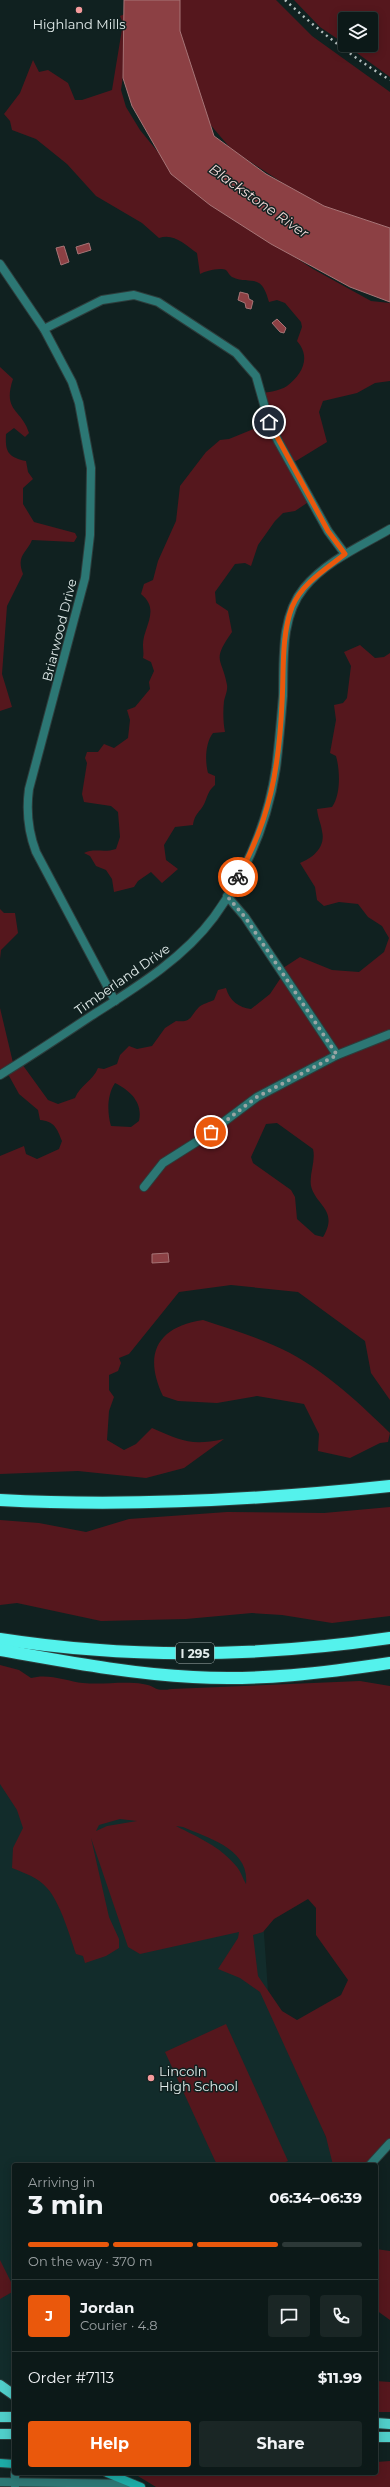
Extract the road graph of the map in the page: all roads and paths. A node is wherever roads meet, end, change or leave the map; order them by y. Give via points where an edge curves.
1 (0, 264) edge
2 (44, 328) junction
3 (390, 529) edge
4 (345, 554) junction
5 (227, 896) junction
6 (115, 1001) junction
7 (390, 1034) edge
8 (337, 1055) junction
9 (0, 1075) edge
10 (144, 1187) dead end
11 (390, 1486) edge
12 (0, 1500) edge
13 (390, 1638) edge
14 (0, 1639) edge
15 (0, 1650) edge
16 (390, 1663) edge
17 (390, 2143) edge
18 (372, 2163) edge
19 (0, 2385) edge
20 (12, 2394) edge
21 (0, 2417) edge
22 (12, 2417) edge
23 (378, 2424) edge
24 (390, 2424) edge
25 (0, 2434) edge
26 (12, 2434) edge
27 (378, 2437) edge
28 (390, 2437) edge
29 (0, 2463) edge
30 (12, 2464) edge
31 (112, 2475) edge
32 (0, 2482) edge
33 (15, 2485) edge
34 (138, 2486) edge

1 - 2 street, Briarwood Drive
2 - 4 street via 102,300 134,295 158,302 236,353 256,376 269,422 278,441 328,531
2 - 6 street, Briarwood Drive via 63,362 79,403 91,468 91,509 82,592 29,789 27,814 36,852
3 - 4 street, Timberland Drive
4 - 5 street, Timberland Drive via 304,588 292,606 286,630 282,715 272,793 258,837
5 - 6 street, Timberland Drive via 214,916 187,946
5 - 8 street via 245,917
6 - 9 street, Timberland Drive
7 - 8 street
8 - 10 street via 249,1102 201,1139 163,1163
11 - 12 highway via 199,1501 101,1503
13 - 14 highway, I 295 via 302,1648 209,1653 103,1650
15 - 16 highway via 148,1673 203,1678 305,1674
17 - 18 street
19 - 20 main road
21 - 22 main road
23 - 24 main road
25 - 26 main road
27 - 28 main road
29 - 30 main road
31 - 34 main road
32 - 33 street
33 - 34 street

